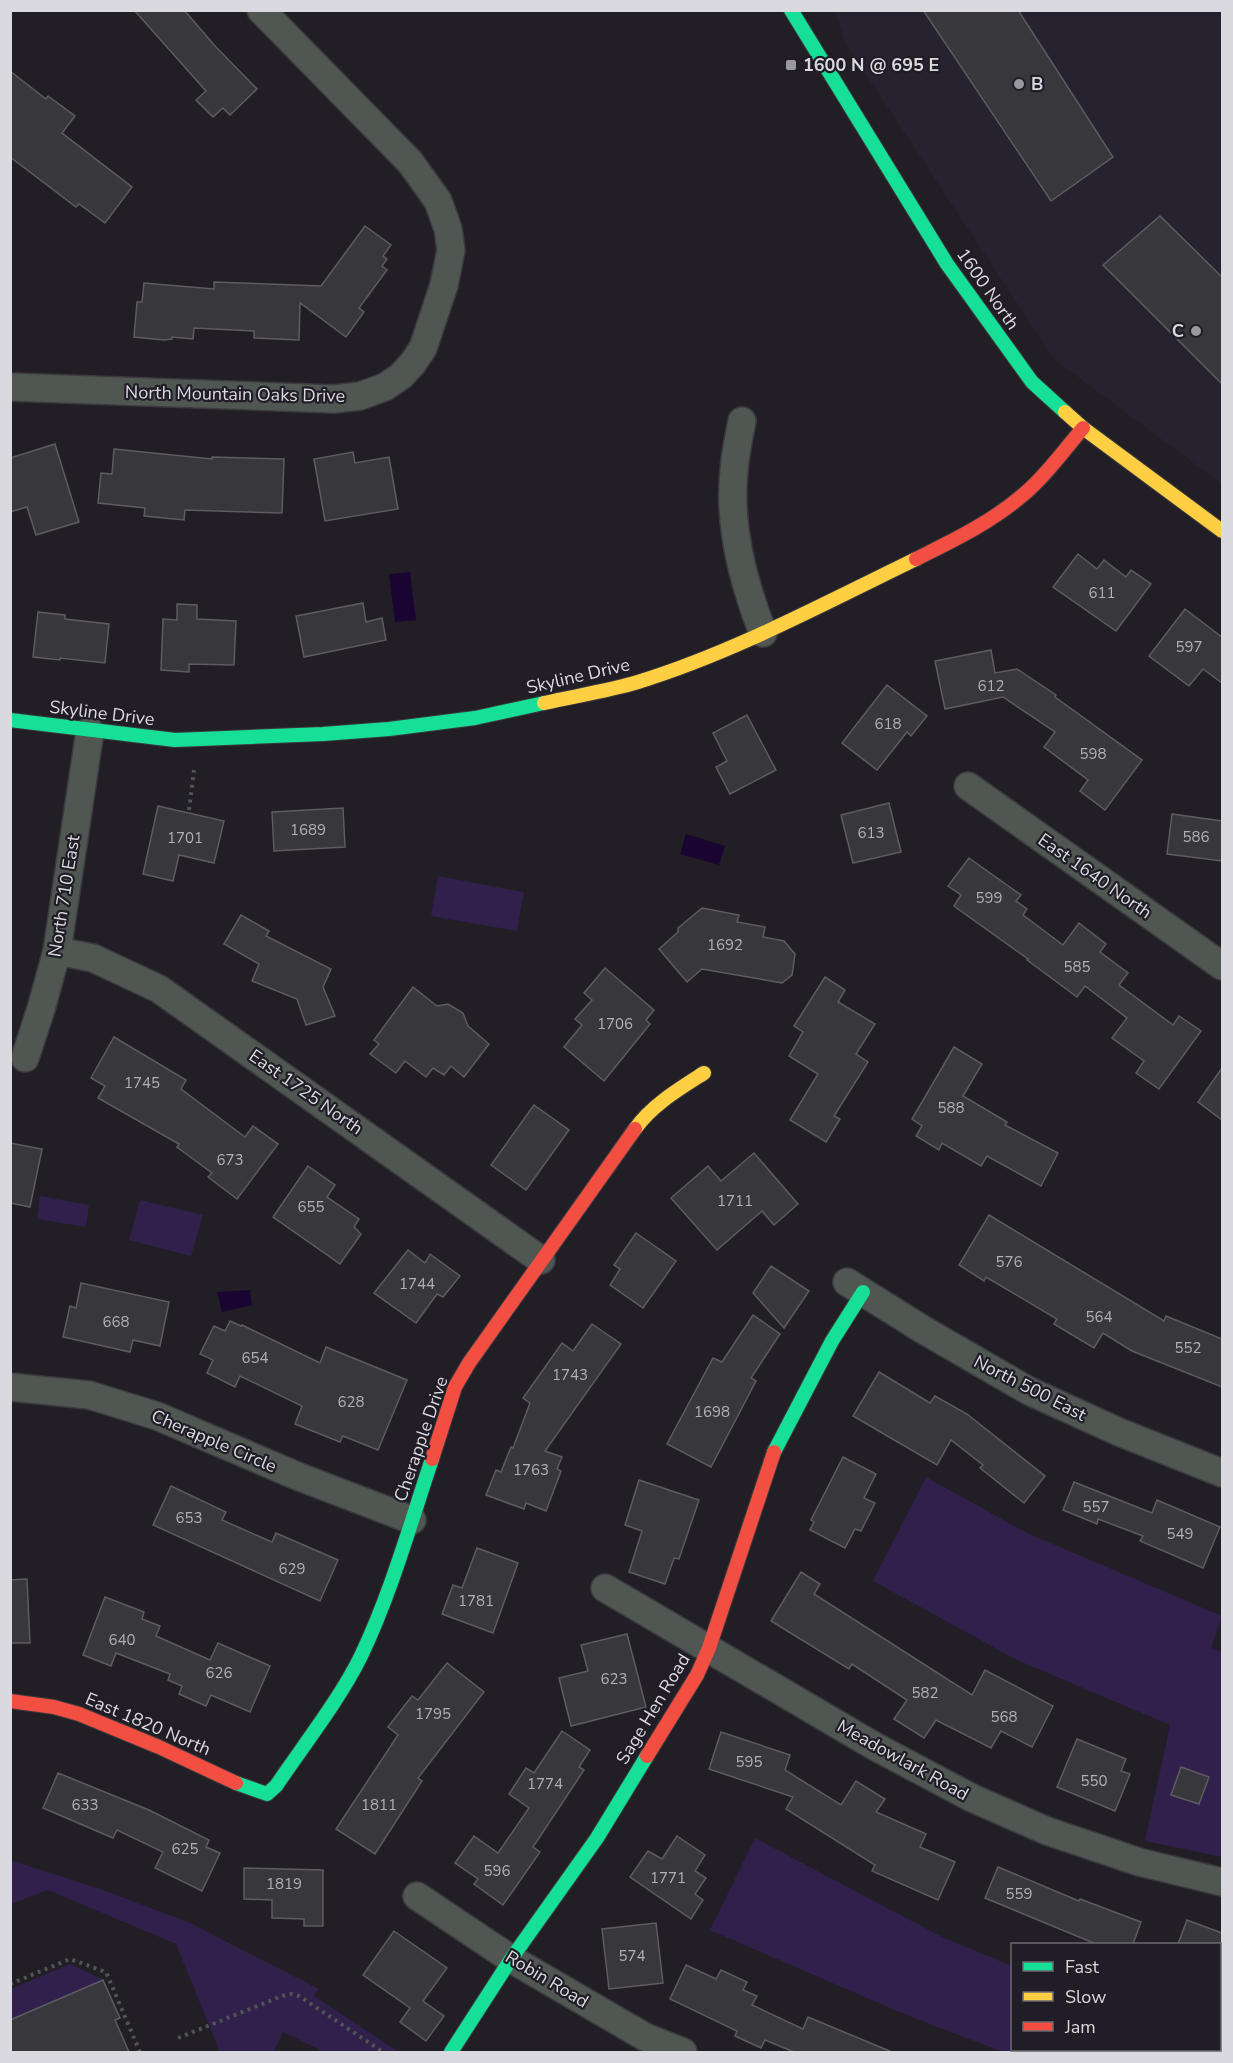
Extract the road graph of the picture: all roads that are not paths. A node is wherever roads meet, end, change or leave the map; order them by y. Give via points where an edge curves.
1 (261, 10) edge
2 (791, 10) edge
3 (10, 387) edge
4 (742, 421) dead end
5 (1083, 428) junction
6 (1222, 531) edge
7 (763, 633) junction
8 (10, 720) edge
9 (90, 731) junction
10 (969, 786) dead end
11 (57, 951) junction
12 (1218, 953) edge
13 (25, 1058) dead end
14 (705, 1073) dead end
15 (542, 1260) junction
16 (855, 1287) joint
17 (10, 1387) edge
18 (1222, 1473) edge
19 (412, 1520) junction
20 (605, 1588) dead end
21 (709, 1648) junction
22 (10, 1701) edge
23 (267, 1794) joint
24 (1222, 1882) edge
25 (417, 1896) dead end
26 (511, 1959) junction
27 (451, 2052) edge
28 (683, 2052) edge

1 - 3 street, North Mountain Oaks Drive via 410,162 438,201 451,250 423,348 401,376 385,387 360,396 334,399
2 - 5 street, 1600 North via 947,264 1032,382
4 - 7 street via 733,472 736,543 749,597
5 - 6 street, 1600 North
5 - 7 street, Skyline Drive via 1026,493 999,514
7 - 9 street, Skyline Drive via 637,682 475,718 389,729 237,738 175,740
8 - 9 street, Skyline Drive
9 - 11 street, North 710 East
10 - 12 street, East 1640 North
11 - 13 street, North 710 East
11 - 15 street, East 1725 North via 93,958 159,989
14 - 15 street, Cherapple Drive via 669,1096 641,1121
15 - 19 street, Cherapple Drive via 455,1387
16 - 18 street, North 500 East via 1029,1391
16 - 21 street, Sage Hen Road via 832,1341 773,1454
17 - 19 street, Cherapple Circle via 90,1395 157,1416
19 - 23 street, Cherapple Drive via 360,1658
20 - 21 street, Meadowlark Road
21 - 24 street, Meadowlark Road via 876,1747 972,1798 1047,1831 1139,1862
21 - 26 street, Sage Hen Road via 697,1675 597,1838
22 - 23 street, East 1820 North via 79,1714
25 - 26 street, Robin Road
26 - 27 street, Sage Hen Road
26 - 28 street, Robin Road via 645,2037

